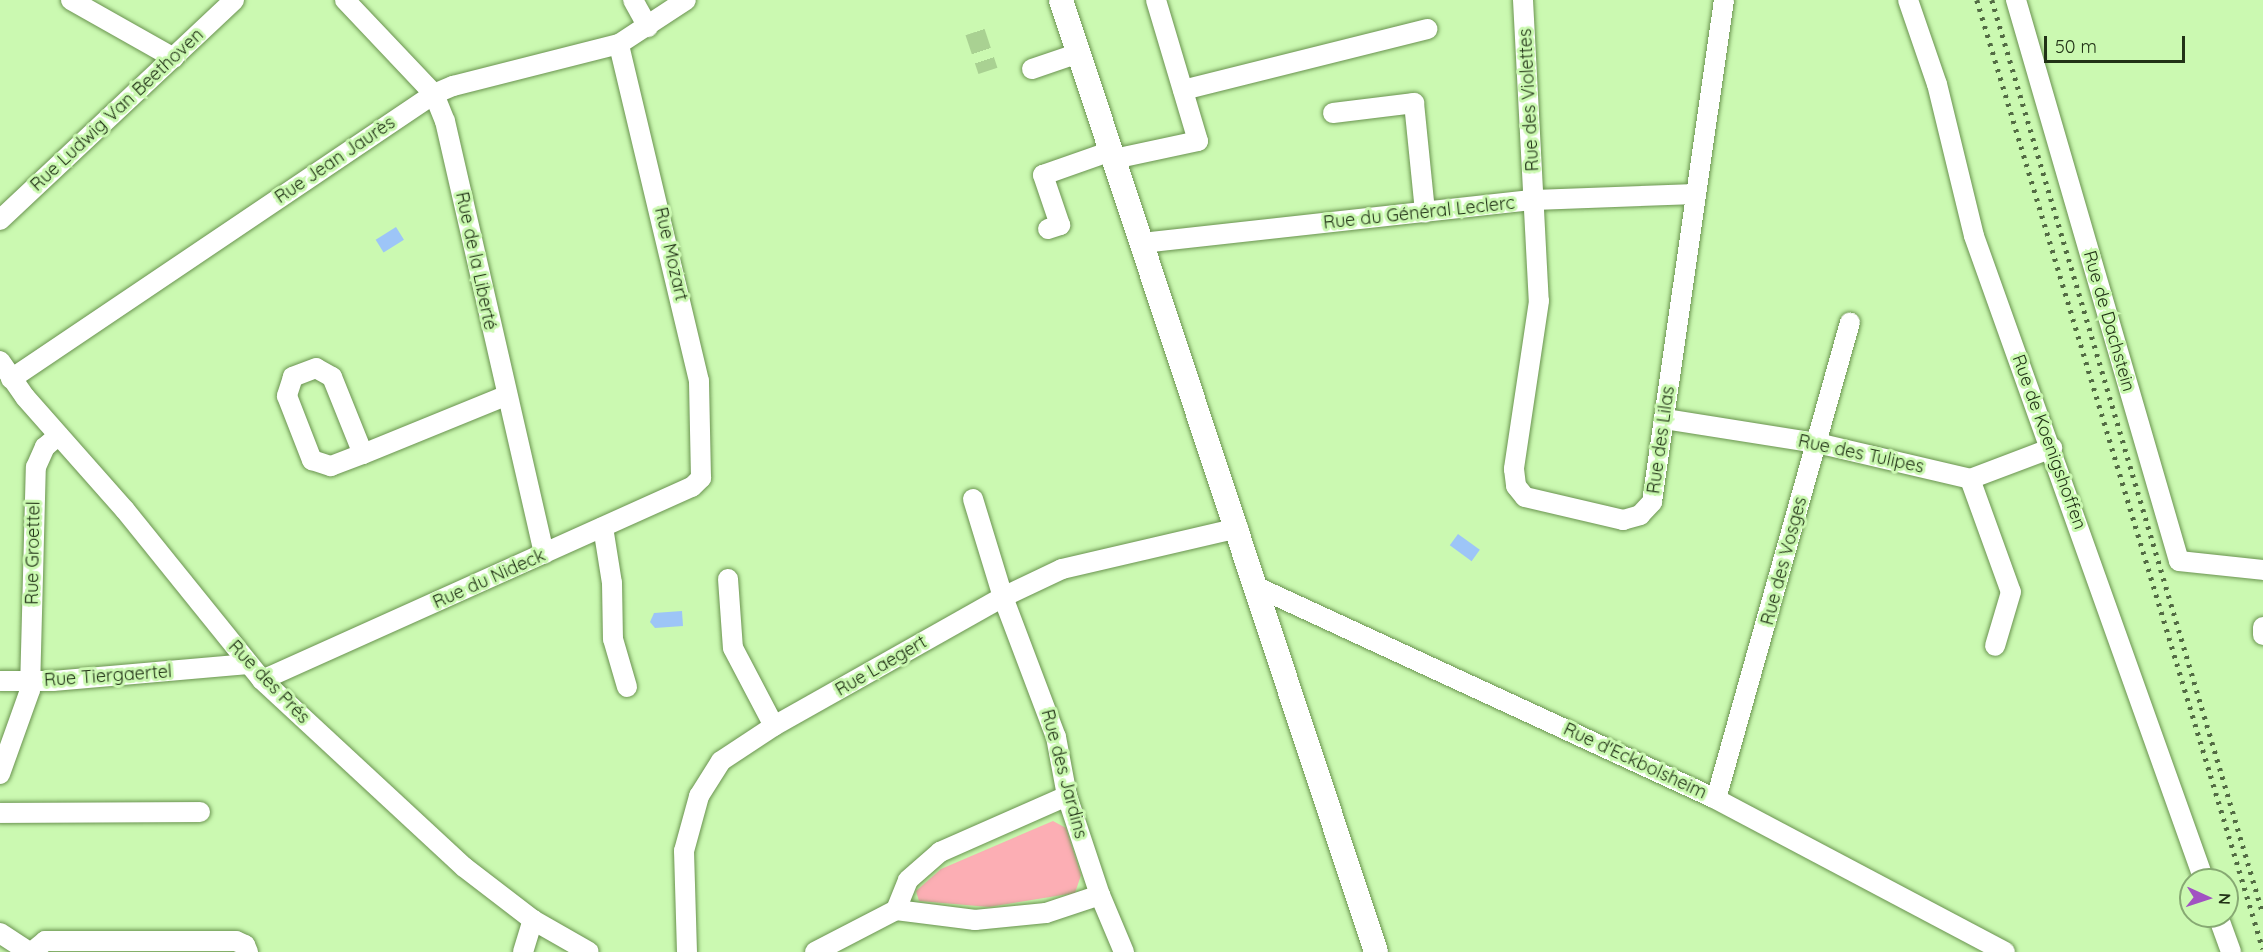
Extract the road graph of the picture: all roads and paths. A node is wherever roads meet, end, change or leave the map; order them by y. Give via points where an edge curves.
1 (71, 0) edge
2 (234, 0) edge
3 (345, 0) edge
4 (633, 0) edge
5 (686, 0) edge
6 (1061, 0) edge
7 (1156, 0) edge
8 (1523, 0) edge
9 (1724, 0) edge
10 (1908, 0) edge
11 (2016, 0) edge
12 (648, 27) junction
13 (1427, 29) dead end
14 (619, 44) junction
15 (1079, 53) junction
16 (174, 58) junction
17 (1032, 69) dead end
18 (1183, 90) junction
19 (434, 94) junction
20 (1333, 112) dead end
21 (1113, 155) junction
22 (1696, 194) junction
23 (1534, 200) junction
24 (1425, 212) junction
25 (0, 220) edge
26 (1048, 229) dead end
27 (1142, 243) junction
28 (1850, 323) dead end
29 (0, 361) edge
30 (11, 379) junction
31 (505, 396) junction
32 (1665, 418) junction
33 (59, 435) junction
34 (1817, 443) junction
35 (2052, 448) junction
36 (363, 454) junction
37 (702, 466) joint
38 (1970, 479) junction
39 (973, 499) dead end
40 (603, 527) junction
41 (1238, 528) junction
42 (544, 554) junction
43 (2263, 570) edge
44 (728, 579) dead end
45 (1257, 587) junction
46 (1003, 597) junction
47 (2263, 627) edge
48 (2263, 635) edge
49 (1995, 646) dead end
50 (248, 664) junction
51 (30, 680) junction
52 (262, 680) junction
53 (0, 681) edge
54 (627, 687) dead end
55 (774, 726) junction
56 (0, 774) edge
57 (1067, 796) junction
58 (1716, 799) junction
59 (200, 812) dead end
60 (0, 813) edge
61 (2200, 868) edge
62 (1100, 895) junction
63 (896, 910) junction
64 (533, 920) junction
65 (2222, 928) edge
66 (0, 933) edge
67 (30, 952) edge
68 (248, 952) edge
69 (523, 952) edge
70 (589, 952) edge
71 (687, 952) edge
72 (814, 952) edge
73 (1125, 952) edge
74 (1376, 952) edge
75 (2005, 952) edge
76 (2231, 952) edge

1 - 16 street
2 - 16 street, Rue Ludwig Van Beethoven
3 - 19 street, Rue de la Liberté
4 - 12 street
5 - 12 street, Rue Jean Jaurès
6 - 15 main road
7 - 18 street
8 - 23 street, Rue des Violettes
9 - 22 street
10 - 35 street, Rue de Koenigshoffen via 1937,84 1974,236
11 - 43 street, Rue de Dachstein via 2179,561
12 - 14 street, Rue Jean Jaurès
13 - 18 street
14 - 19 street, Rue Jean Jaurès
14 - 37 street, Rue Mozart via 699,381
15 - 17 street
15 - 21 main road
16 - 25 street, Rue Ludwig Van Beethoven
18 - 21 street via 1198,141
19 - 30 street, Rue Jean Jaurès
19 - 31 street, Rue de la Liberté via 445,121
20 - 24 street via 1414,103
21 - 26 street via 1043,175 1060,225
21 - 27 main road
22 - 23 street, Rue du Général Leclerc
22 - 32 street, Rue des Lilas
23 - 24 street, Rue du Général Leclerc
23 - 32 street, Rue des Lilas via 1539,301 1516,486 1525,497 1623,520 1640,515 1652,502
24 - 27 street, Rue du Général Leclerc
27 - 41 main road
28 - 34 street, Rue des Vosges
29 - 30 street, Rue des Prés
30 - 33 street, Rue des Prés
31 - 36 street
31 - 42 street, Rue de la Liberté
32 - 34 street, Rue des Tulipes
33 - 50 street, Rue des Prés
33 - 51 street, Rue Groettel via 45,447 36,467
34 - 38 street, Rue des Tulipes
34 - 58 street, Rue des Vosges
35 - 38 street
35 - 61 street, Rue de Koenigshoffen
36 - 36 street via 332,377 316,369 293,377 287,396 312,460 331,466
37 - 40 street, Rue du Nideck via 701,478 692,487
38 - 49 street via 2011,592
39 - 46 street, Rue des Jardins
40 - 42 street, Rue du Nideck
40 - 54 street via 612,583 614,639
41 - 45 main road
41 - 46 street, Rue Laegert via 1062,569
42 - 52 street, Rue du Nideck
44 - 55 street via 733,648
45 - 58 street, Rue d'Eckbolsheim
45 - 74 main road
46 - 55 street, Rue Laegert
46 - 57 street, Rue des Jardins via 1040,687 1056,737
47 - 48 street
50 - 51 street, Rue Tiergaertel
50 - 52 street, Rue des Prés
51 - 53 street
51 - 56 street, Rue Tiergaertel
52 - 64 street, Rue des Prés via 464,867
55 - 71 street, Rue Laegert via 721,761 699,796 684,851
57 - 62 street, Rue des Jardins
57 - 63 street via 940,852 908,880
58 - 75 street, Rue d'Eckbolsheim
59 - 60 street
62 - 63 street via 1046,913 975,920
62 - 73 street, Rue des Jardins
63 - 72 street
64 - 69 street
64 - 70 street, Rue des Prés
65 - 76 street
66 - 67 street
67 - 68 street via 45,942 236,941 245,945

